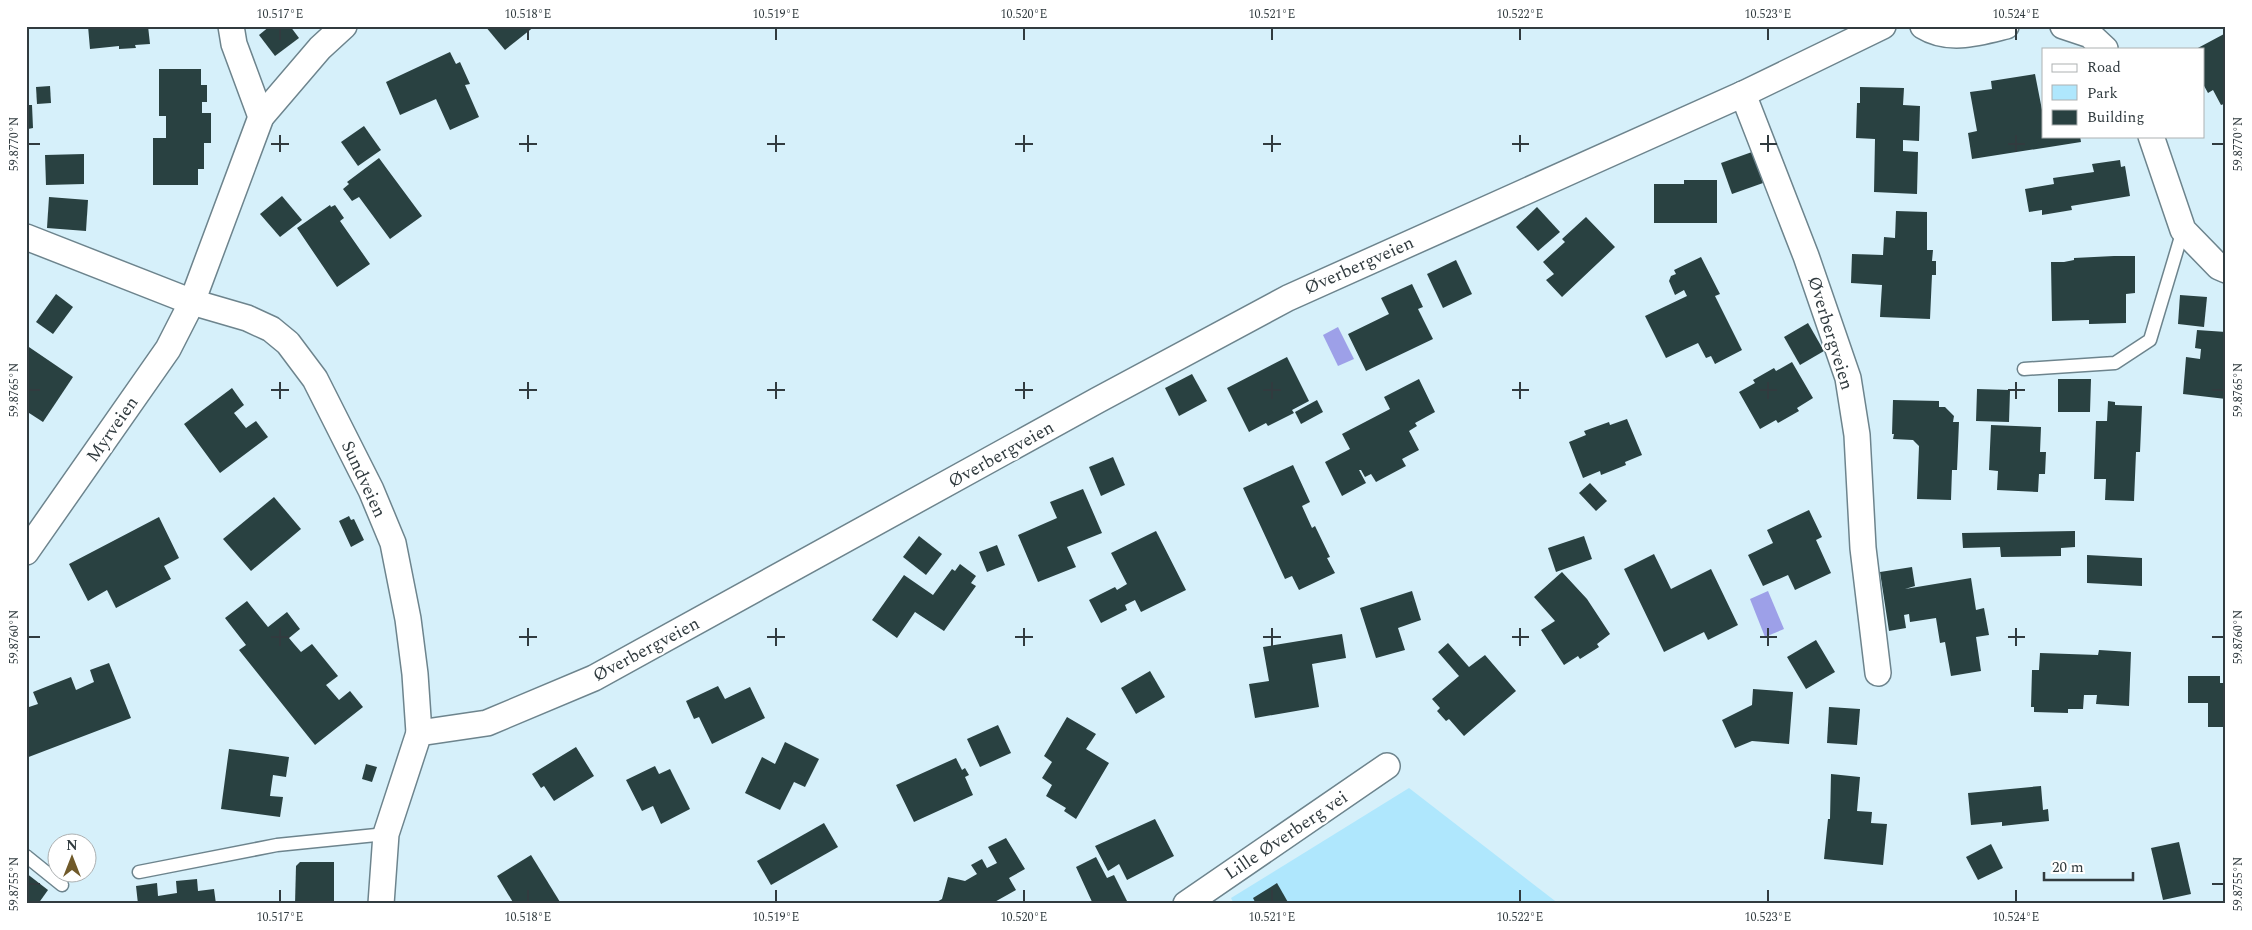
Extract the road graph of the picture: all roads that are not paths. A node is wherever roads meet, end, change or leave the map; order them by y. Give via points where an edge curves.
1 (231, 26) edge
2 (344, 26) edge
3 (1883, 26) edge
4 (1923, 26) edge
5 (2006, 26) edge
6 (2063, 26) edge
7 (2104, 48) edge
8 (1743, 94) junction
9 (261, 117) junction
10 (2152, 138) edge
11 (2184, 230) junction
12 (26, 237) edge
13 (2226, 270) edge
14 (192, 302) junction
15 (2024, 369) dead end
16 (26, 552) edge
17 (1878, 673) dead end
18 (419, 733) junction
19 (1387, 766) dead end
20 (386, 834) junction
21 (26, 856) edge
22 (139, 872) dead end
23 (62, 885) dead end
24 (381, 904) edge
25 (1186, 904) edge

1 - 9 street via 234,44
2 - 9 street via 320,48
3 - 8 street, Øverbergveien
4 - 5 street via 1934,33 1967,36
6 - 7 street via 2090,35
8 - 17 street, Øverbergveien via 1806,256 1848,378 1857,435 1863,548
8 - 18 street, Øverbergveien via 1288,298 1089,404 594,678 487,723
9 - 14 street
10 - 11 street
11 - 13 street via 2219,267
11 - 15 lane via 2150,340 2116,363
12 - 14 street, Sundveien
14 - 16 street, Myrveien via 168,348
14 - 18 street, Sundveien via 247,318 271,329 288,343 315,379 371,490 392,544 408,619
18 - 20 street
19 - 25 street, Lille Øverberg vei
20 - 22 lane via 277,845
20 - 24 street
21 - 23 lane

